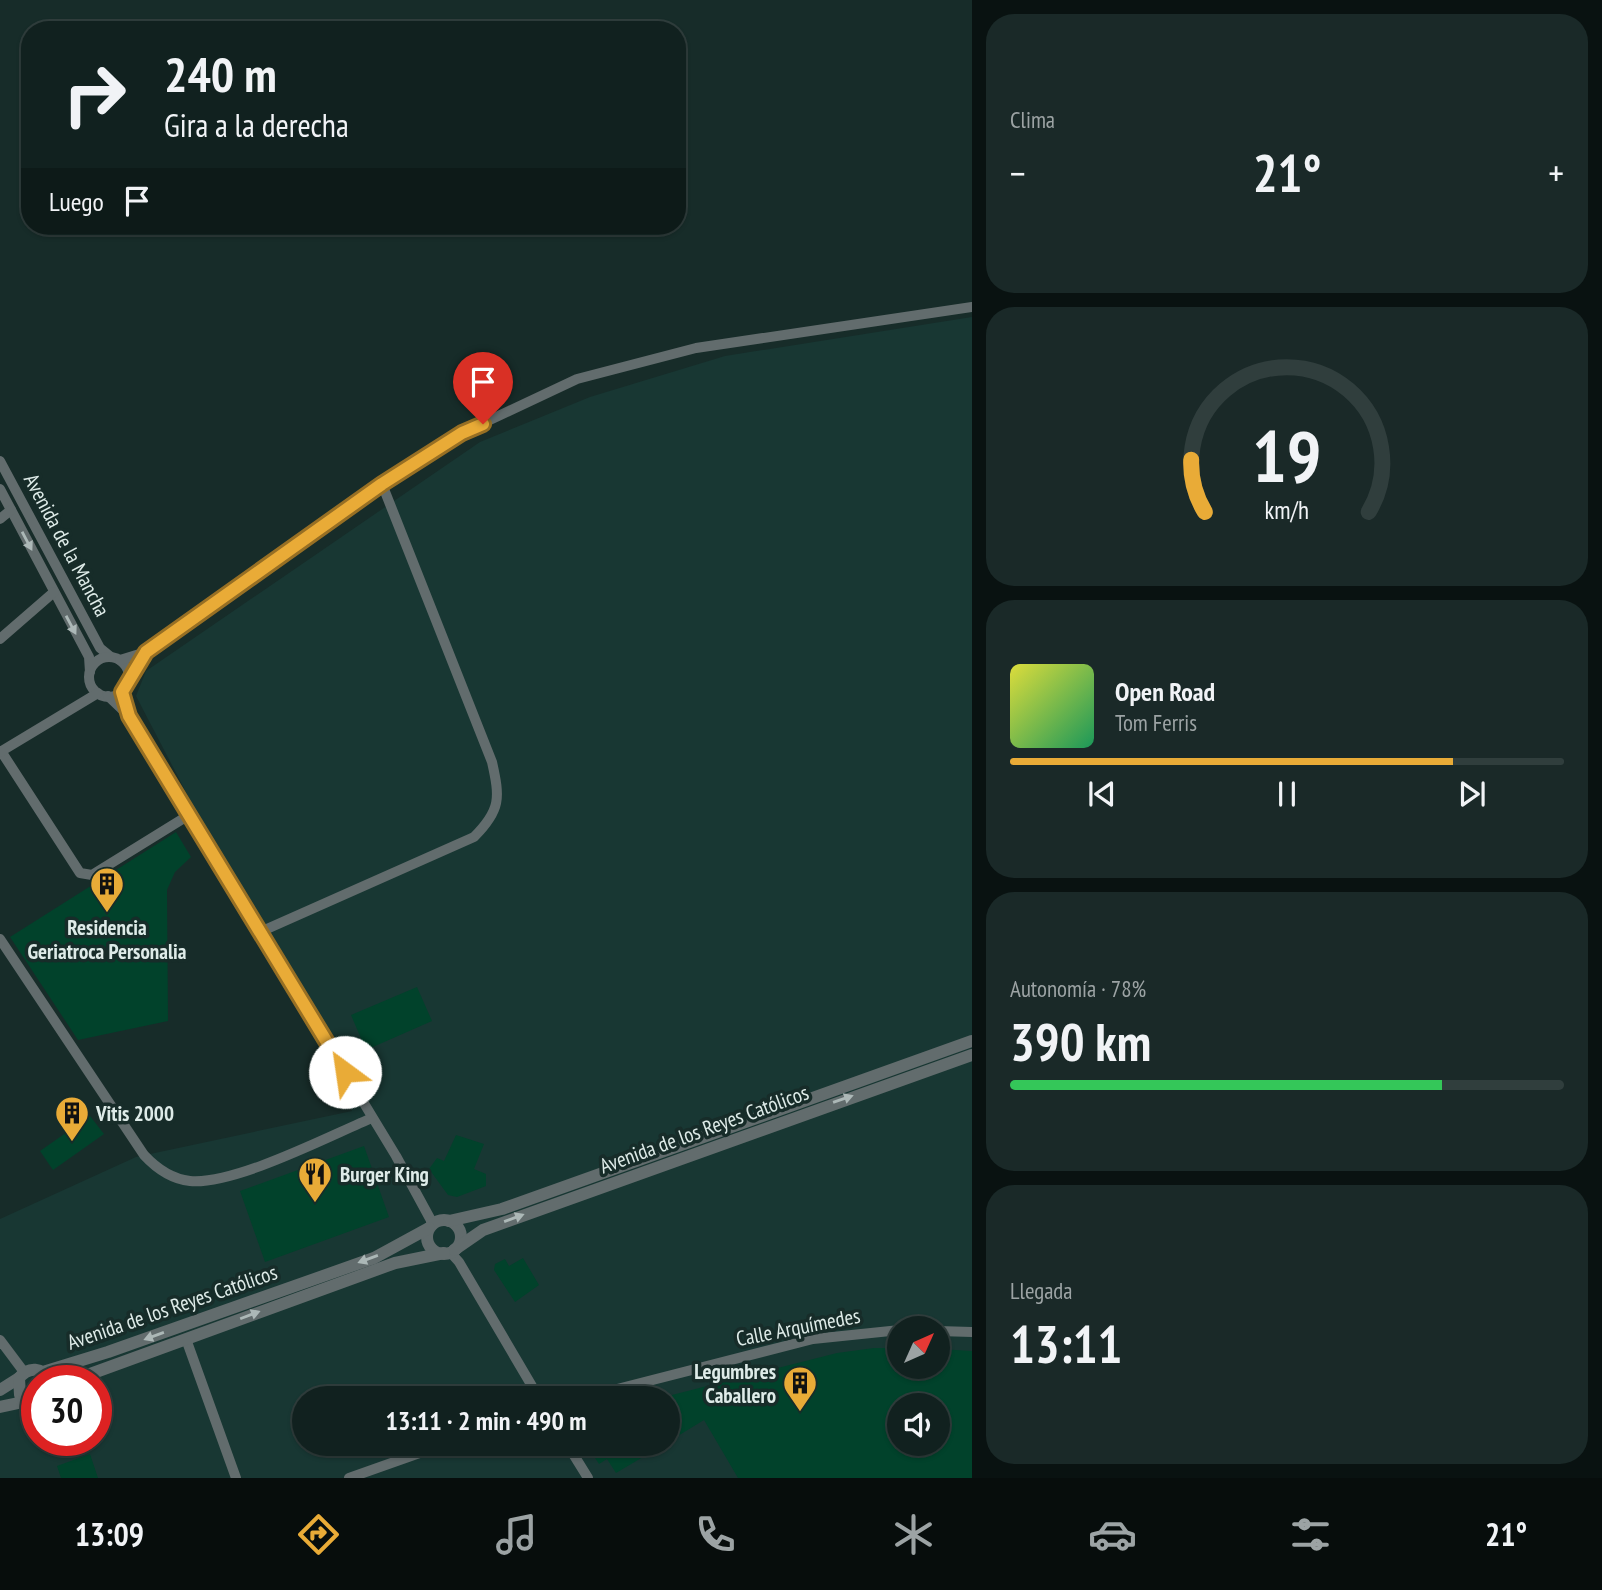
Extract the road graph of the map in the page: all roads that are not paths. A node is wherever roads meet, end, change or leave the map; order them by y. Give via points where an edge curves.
1 (972, 307) edge
2 (0, 460) edge
3 (382, 484) junction
4 (0, 489) edge
5 (11, 510) junction
6 (0, 519) edge
7 (54, 592) junction
8 (0, 639) edge
9 (146, 652) junction
10 (116, 658) junction
11 (90, 672) junction
12 (129, 676) junction
13 (99, 691) junction
14 (122, 692) junction
15 (129, 716) junction
16 (1, 751) edge
17 (189, 815) junction
18 (260, 932) junction
19 (0, 939) edge
20 (972, 1041) edge
21 (972, 1055) edge
22 (372, 1118) junction
23 (449, 1221) junction
24 (431, 1226) junction
25 (449, 1252) junction
26 (887, 1331) edge
27 (950, 1331) edge
28 (972, 1332) edge
29 (186, 1339) junction
30 (0, 1340) edge
31 (75, 1365) edge
32 (112, 1366) edge
33 (21, 1375) junction
34 (532, 1386) edge
35 (629, 1386) edge
36 (0, 1390) edge
37 (21, 1393) edge
38 (21, 1404) edge
39 (0, 1407) edge
40 (410, 1456) edge
41 (574, 1456) edge
42 (236, 1478) edge
43 (349, 1478) edge
44 (588, 1478) edge

1 - 3 street via 696,348 578,379 462,433
2 - 10 street, Avenida de la Mancha via 100,648
3 - 9 street
3 - 18 street via 492,762 499,791 493,818 474,837
4 - 5 street, Avenida de la Mancha
5 - 6 street
5 -> 7 street, Avenida de la Mancha
7 - 8 street
7 -> 11 street, Avenida de la Mancha via 89,657
9 - 10 street
9 - 12 street
10 - 11 street via 100,659
10 - 12 street
11 - 13 street
12 - 14 street
13 - 14 street
13 - 15 street
13 - 16 street
14 - 15 street
15 - 17 street
16 - 17 street via 80,873 92,875
17 - 18 street
18 - 22 street
19 - 22 street via 144,1156 172,1177 191,1181 232,1174
20 - 23 street, Avenida de los Reyes Católicos via 502,1209
25 -> 21 street, Avenida de los Reyes Católicos via 483,1230
22 - 24 street
23 - 24 street
23 - 25 street via 460,1235
24 - 25 street via 429,1244
24 -> 31 street, Avenida de los Reyes Católicos via 373,1258
29 -> 25 street, Avenida de los Reyes Católicos via 395,1262
25 - 34 street
26 - 35 street, Calle Arquímedes via 813,1339
27 - 28 street
29 - 32 street, Avenida de los Reyes Católicos
29 - 42 street
30 - 33 street
33 - 36 street
33 - 37 street
38 - 39 street
40 - 43 street
41 - 44 street

